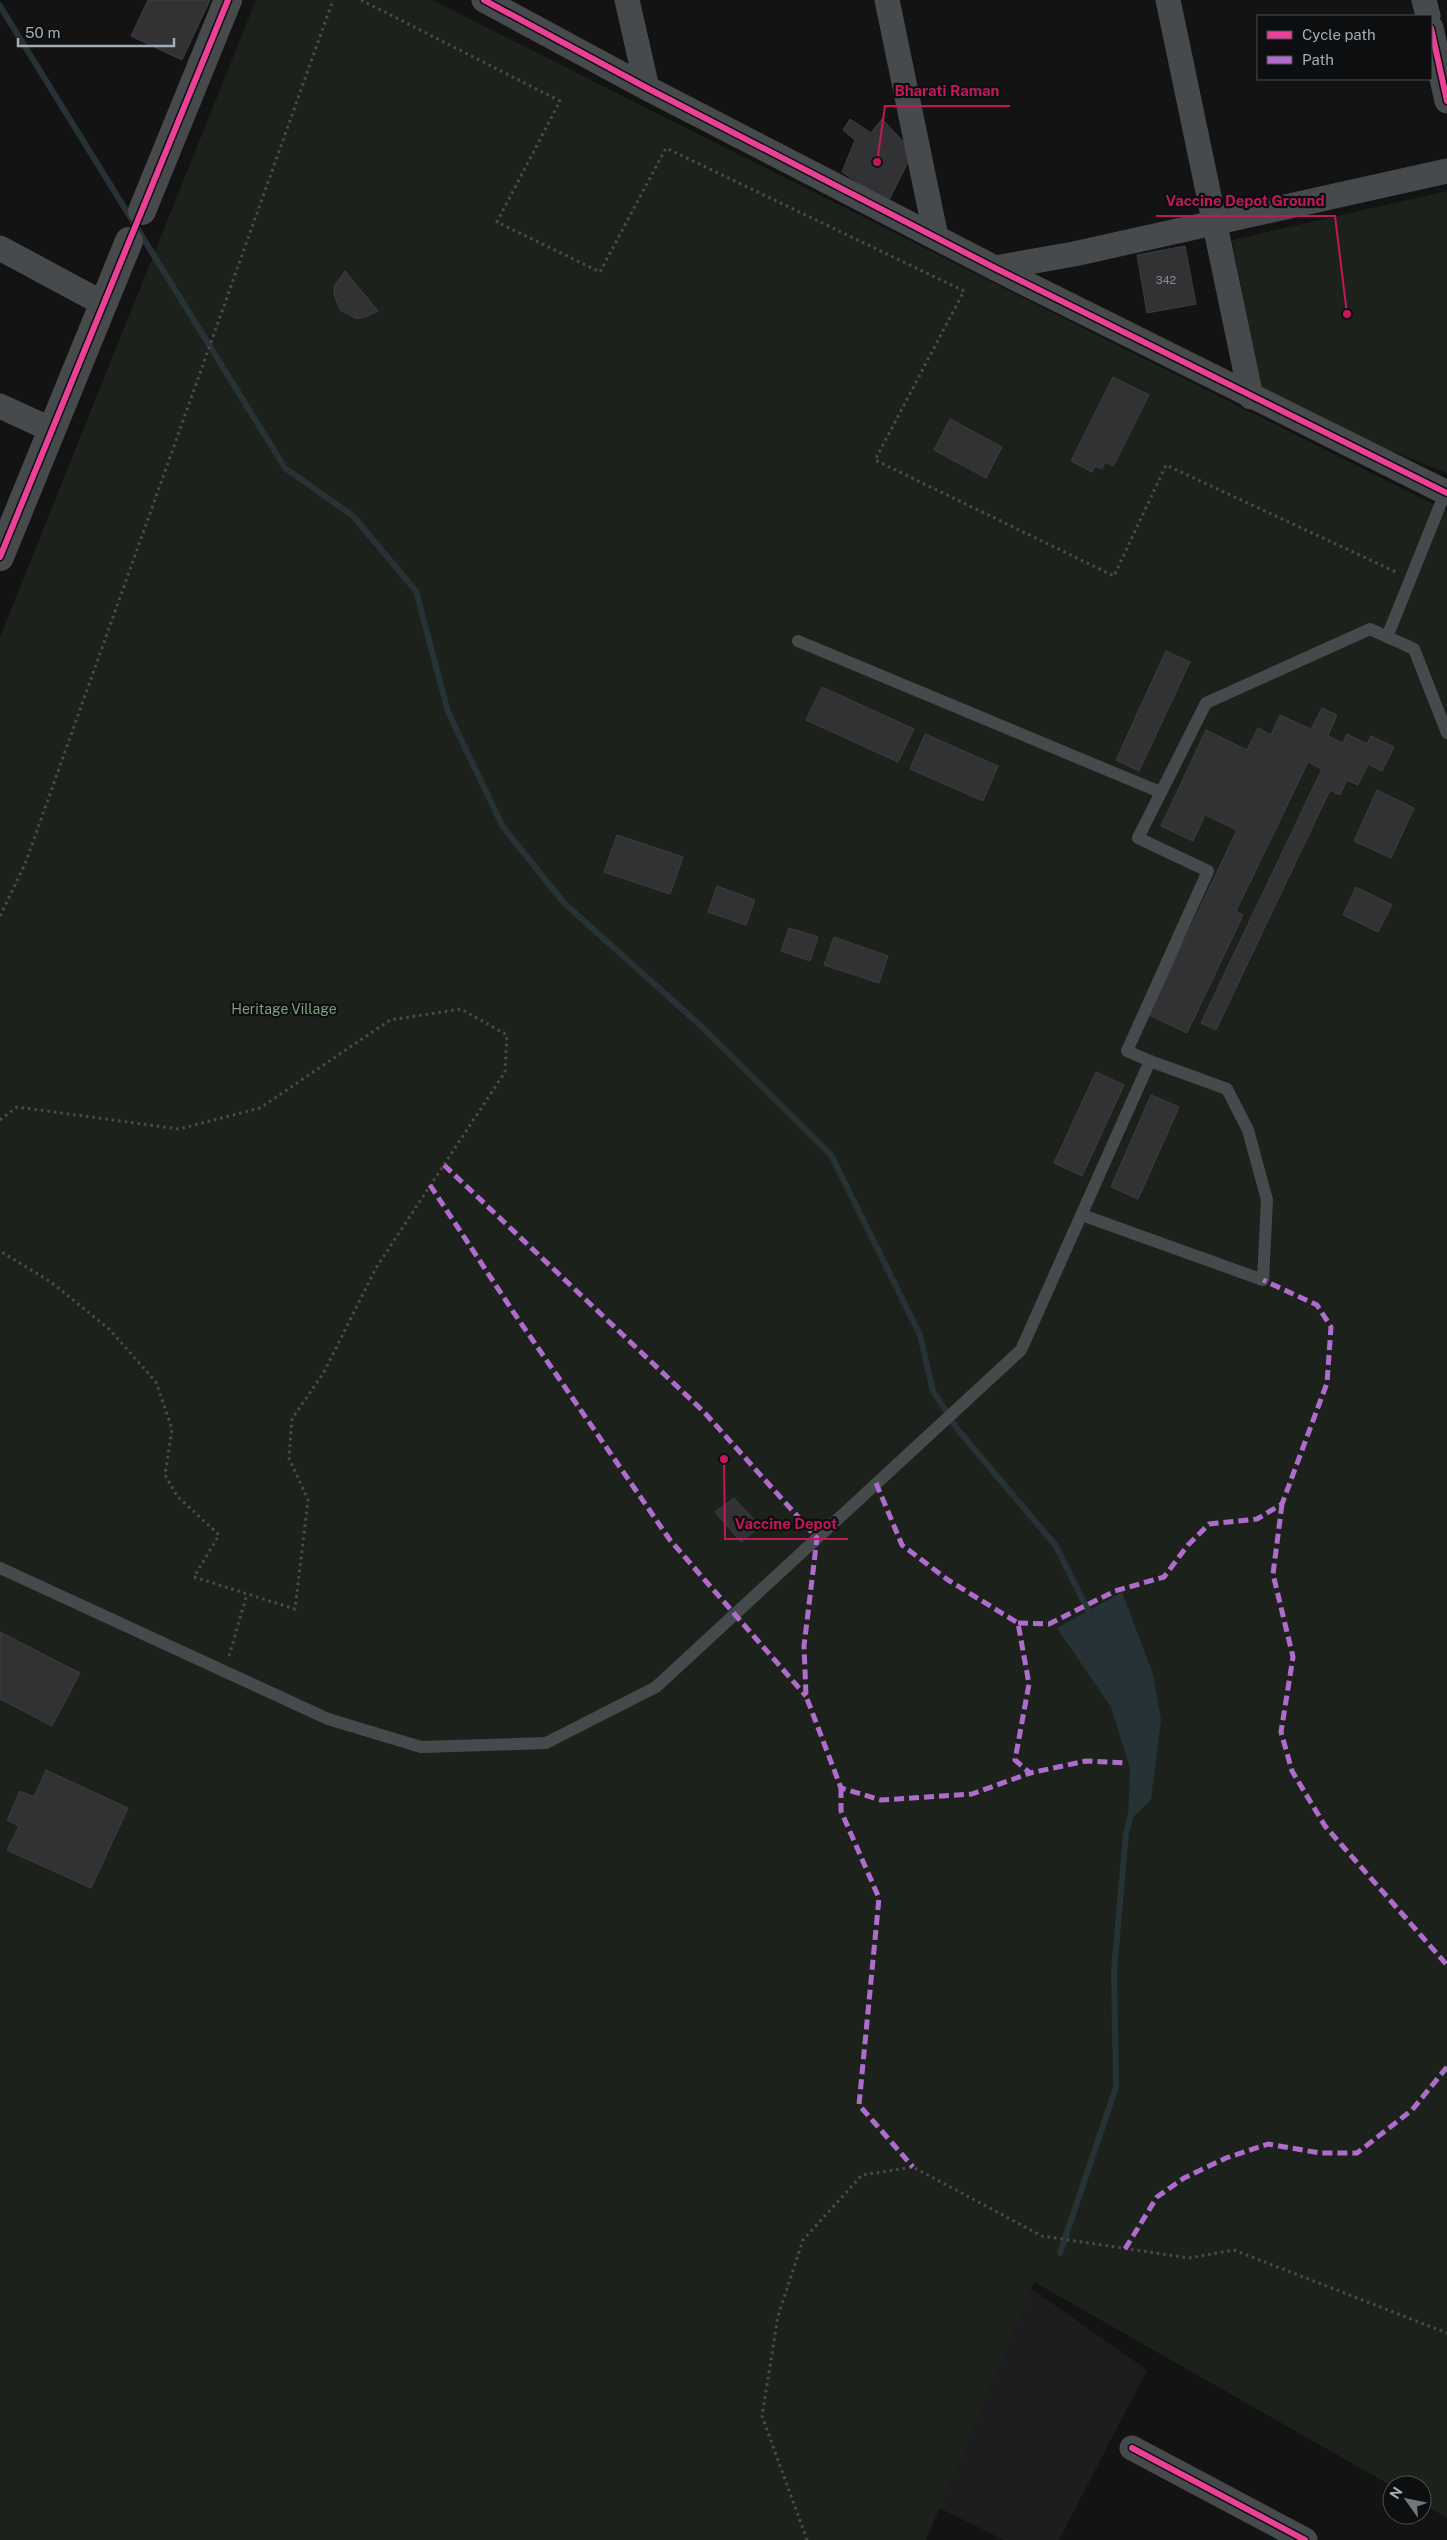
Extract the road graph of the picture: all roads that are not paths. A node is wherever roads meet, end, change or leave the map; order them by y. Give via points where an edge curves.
1 (228, 0) edge
2 (484, 0) edge
3 (627, 0) edge
4 (887, 0) edge
5 (1168, 0) edge
6 (1424, 0) edge
7 (1428, 15) edge
8 (1432, 33) edge
9 (647, 88) junction
10 (1447, 101) edge
11 (1447, 171) edge
12 (142, 211) dead end
13 (1216, 222) junction
14 (936, 237) junction
15 (129, 241) dead end
16 (0, 248) edge
17 (995, 268) junction
18 (104, 304) junction
19 (1252, 397) junction
20 (0, 406) edge
21 (52, 430) junction
22 (1446, 493) edge
23 (0, 557) edge
24 (1387, 637) junction
25 (798, 641) dead end
26 (1447, 733) edge
27 (1160, 792) junction
28 (1150, 1061) junction
29 (1082, 1215) junction
30 (0, 1568) edge
31 (1132, 2448) dead end
32 (1305, 2540) edge

1 - 12 street
2 - 9 street
3 - 9 street
4 - 14 street
5 - 13 street
6 - 7 street
8 - 10 street
9 - 14 street
11 - 13 street
13 - 17 street
13 - 19 street
14 - 17 street
15 - 18 street
16 - 18 street
17 - 19 street
18 - 21 street
19 - 22 street
20 - 21 street
21 - 23 street
22 - 24 lane
24 - 26 lane via 1414,649
24 - 27 lane via 1370,629 1206,702
25 - 27 lane
27 - 28 lane via 1138,838 1208,871 1127,1051
28 - 29 lane
28 - 29 lane via 1227,1089 1248,1130 1268,1200 1263,1280
29 - 30 lane via 1022,1350 656,1687 546,1743 421,1747 328,1719
31 - 32 street

